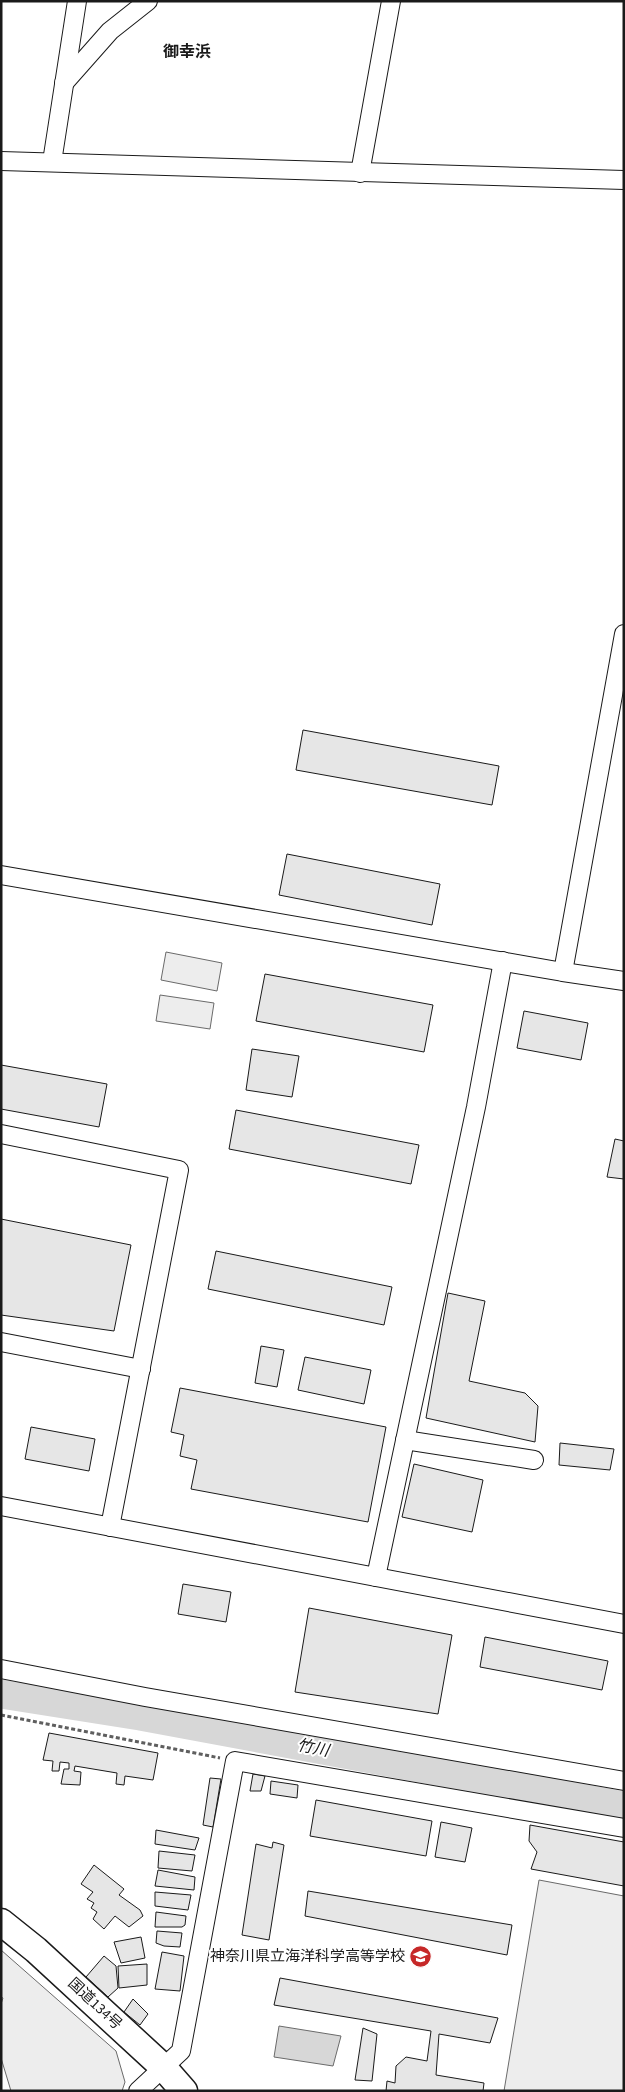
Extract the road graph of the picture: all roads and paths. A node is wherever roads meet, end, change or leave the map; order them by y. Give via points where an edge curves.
1 (77, 1) edge
2 (148, 1) edge
3 (391, 1) edge
4 (64, 83) junction
5 (1, 161) edge
6 (52, 162) junction
7 (360, 173) junction
8 (624, 180) edge
9 (624, 634) edge
10 (618, 700) edge
11 (1, 874) edge
12 (503, 962) junction
13 (563, 972) junction
14 (624, 981) edge
15 (1, 1134) edge
16 (1, 1342) edge
17 (141, 1369) junction
18 (405, 1440) junction
19 (534, 1460) dead end
20 (1, 1506) edge
21 (110, 1527) junction
22 (376, 1577) junction
23 (624, 1624) edge
24 (1, 1669) edge
25 (1, 1715) edge
26 (235, 1761) junction
27 (624, 1781) edge
28 (624, 1828) edge
29 (1, 1922) edge
30 (162, 2068) junction
31 (138, 2091) edge
32 (184, 2091) edge

1 - 4 street
2 - 4 street via 110,31
3 - 7 street
4 - 6 street
5 - 6 street
6 - 7 street
7 - 8 street
9 - 10 street
10 - 13 street
11 - 12 street
12 - 13 street
12 - 18 street via 476,1107
13 - 14 street
15 - 17 street via 179,1170
16 - 17 street
17 - 21 street
18 - 19 street
18 - 22 street
20 - 21 street
21 - 22 street
22 - 23 street
24 - 27 street
25 - 26 path
26 - 28 street
26 - 30 street via 181,2051
29 - 30 highway, 国道134号 via 36,1950
30 - 31 street
30 - 32 highway, 国道134号

